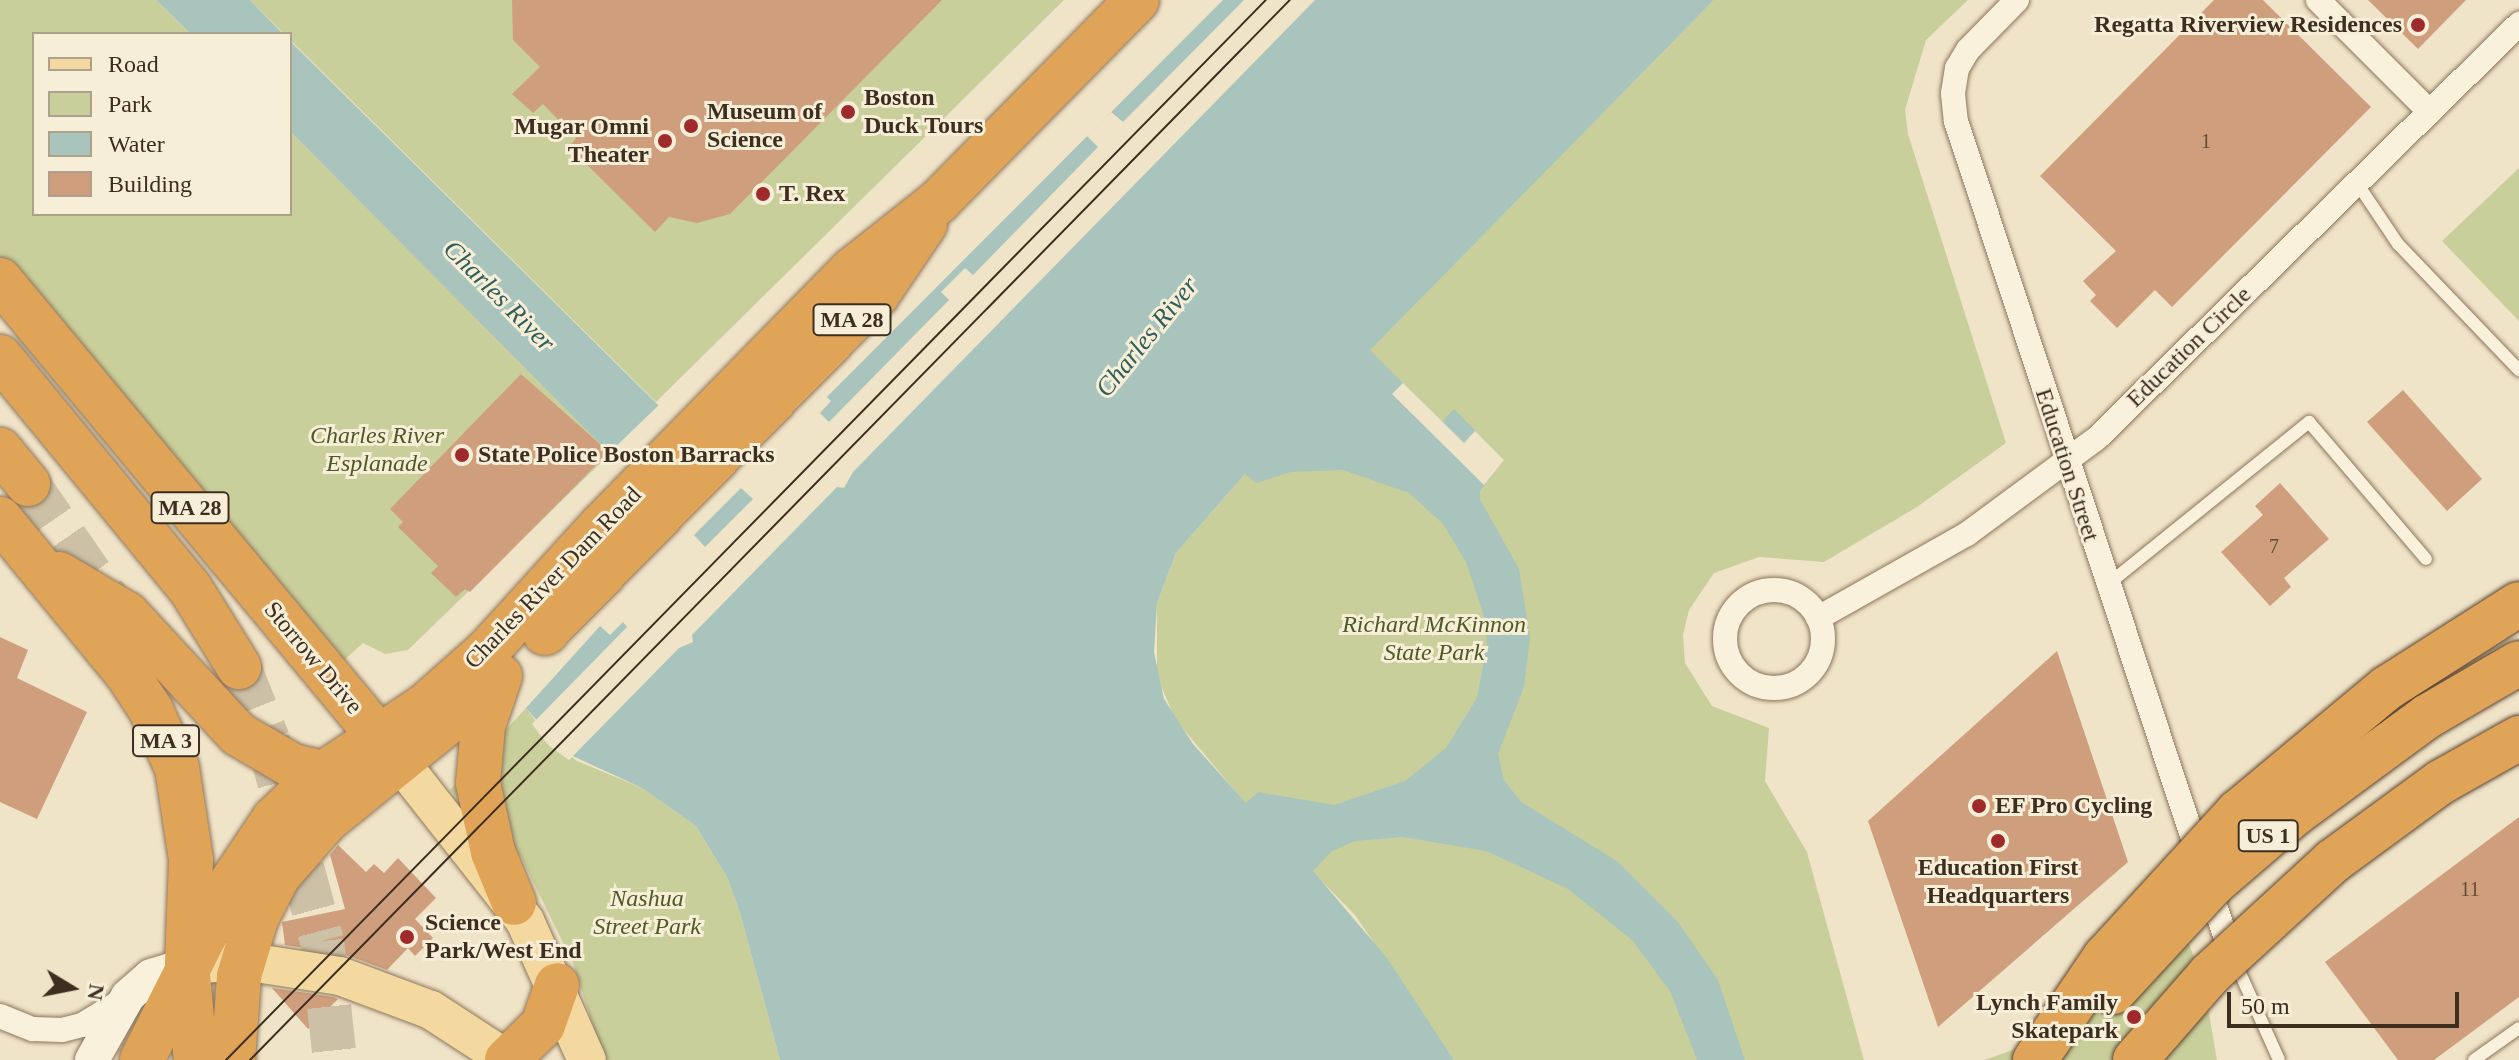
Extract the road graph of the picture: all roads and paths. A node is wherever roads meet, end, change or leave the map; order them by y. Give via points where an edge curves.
1 (1137, 0) edge
2 (2017, 0) edge
3 (2318, 0) edge
4 (2519, 24) edge
5 (2430, 112) junction
6 (2357, 183) junction
7 (0, 280) edge
8 (0, 357) edge
9 (2519, 370) edge
10 (0, 450) edge
11 (2066, 462) junction
12 (28, 484) tunnel mouth
13 (0, 519) edge
14 (620, 532) junction
15 (32, 557) junction
16 (2426, 559) dead end
17 (2107, 585) junction
18 (2519, 604) edge
19 (1818, 618) junction
20 (2519, 663) edge
21 (239, 667) tunnel mouth
22 (500, 676) junction
23 (2519, 732) edge
24 (2519, 738) edge
25 (389, 749) junction
26 (321, 776) junction
27 (514, 903) junction
28 (2228, 945) junction
29 (243, 961) junction
30 (187, 965) junction
31 (557, 985) junction
32 (128, 996) junction
33 (0, 1016) edge
34 (2519, 1028) edge
35 (92, 1060) edge
36 (142, 1060) edge
37 (196, 1060) edge
38 (233, 1060) edge
39 (508, 1060) edge
40 (587, 1060) edge
41 (2035, 1060) edge
42 (2060, 1060) edge
43 (2135, 1060) edge
44 (2279, 1060) edge
45 (2474, 1060) edge

1 - 14 highway, Charles River Dam Road / MA 28 via 939,201 877,295 736,414
2 - 11 street, Education Street via 1968,50 1954,80 1953,106
3 - 5 street
4 - 5 street, Education Circle
5 - 6 street, Education Circle
6 - 9 lane via 2398,244
6 - 11 street, Education Circle
7 - 25 highway, Storrow Drive / MA 28
8 - 21 highway via 190,588
10 - 12 highway
11 - 17 street, Education Street
11 - 19 street, Education Circle via 1931,558
13 - 15 highway, MA 3
14 - 22 highway, Charles River Dam Road / MA 28
14 - 25 highway, Charles River Dam Road / MA 28 via 425,706
15 - 26 highway, MA 28 via 127,614 238,734 278,759
15 - 30 highway, MA 3 via 128,675 170,750 189,829
16 - 17 lane via 2309,422
17 - 28 street, Education Street
18 - 41 highway, bridge via 2387,688 2238,812 2105,957
19 - 19 street via 1796,595 1765,591 1731,615 1725,635 1728,654 1738,672 1754,684 1794,684 1807,676 1822,649
20 - 42 highway, US 1, bridge via 2381,747 2250,851 2167,931
22 - 25 highway, Charles River Dam Road / MA 28
22 - 27 highway via 483,726 478,783 488,836
23 - 28 lane
24 - 43 highway, US 1, bridge via 2441,782 2333,861 2210,974
25 - 26 highway, MA 28 via 352,777
25 - 27 main road, Storrow Drive
25 - 29 highway, Charles River Dam Road / MA 28 via 292,857 266,898
26 - 30 highway via 261,835
27 - 31 main road, Storrow Drive
28 - 44 lane
29 - 30 main road
29 - 38 highway, Charles River Dam Road via 234,1008
29 - 39 main road via 318,971 395,994 466,1029
30 - 32 main road via 151,976
30 - 36 highway, MA 3
30 - 37 highway
31 - 39 highway via 543,1025
31 - 40 main road, Storrow Drive
32 - 33 street via 90,1021 62,1030 33,1029
32 - 35 main road
34 - 45 lane

